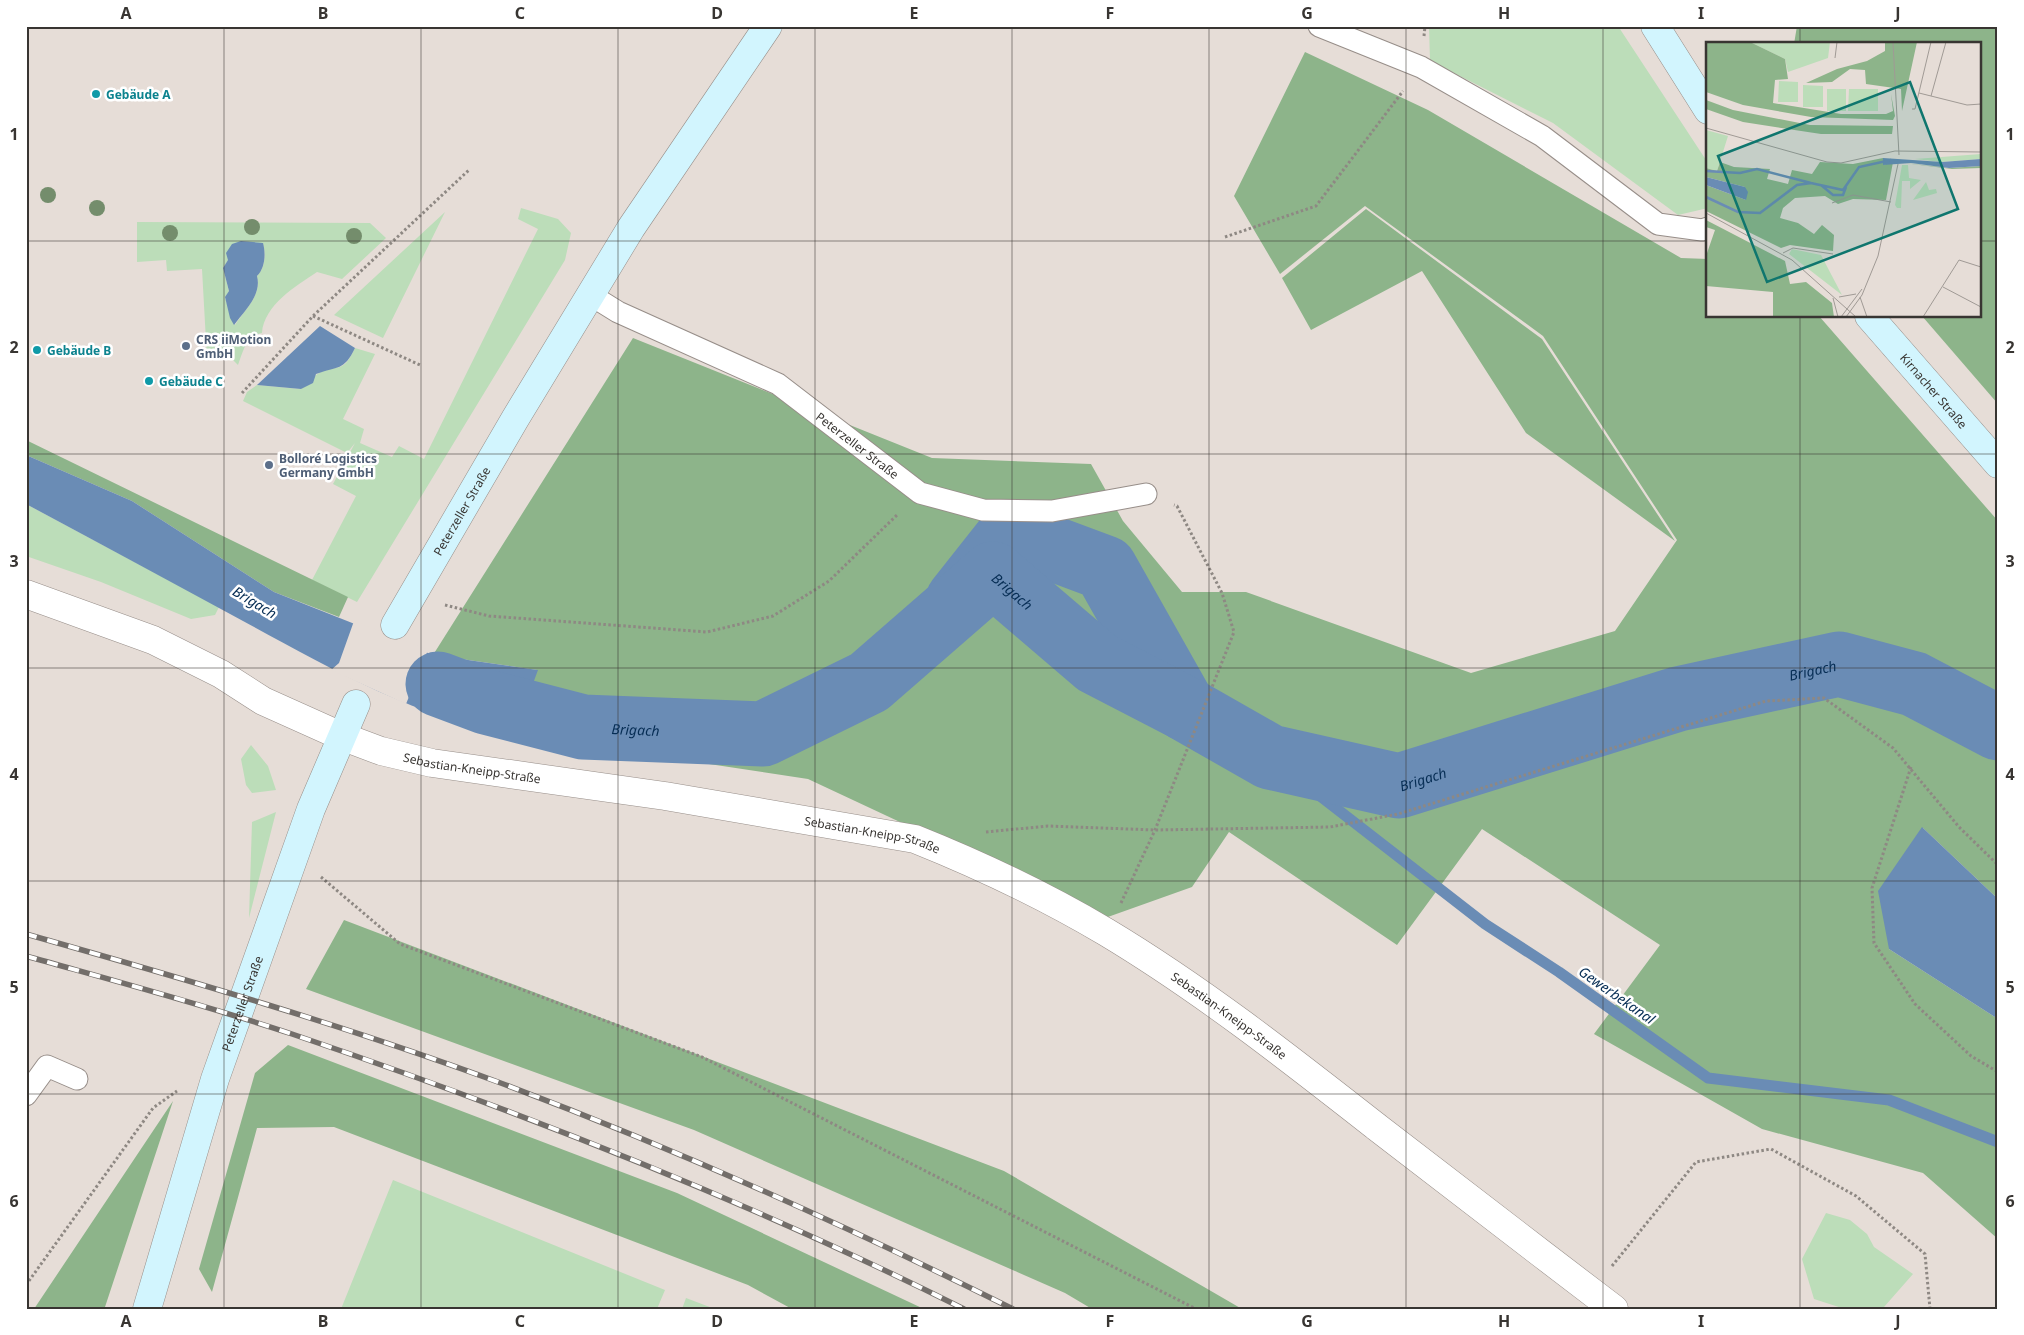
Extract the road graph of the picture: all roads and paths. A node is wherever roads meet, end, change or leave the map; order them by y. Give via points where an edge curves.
1 (768, 26) edge
2 (1319, 26) edge
3 (1424, 26) edge
4 (1655, 26) edge
5 (1421, 67) junction
6 (1706, 107) edge
7 (470, 169) dead end
8 (1706, 229) edge
9 (1225, 237) dead end
10 (589, 294) junction
11 (313, 316) junction
12 (1871, 318) edge
13 (420, 365) dead end
14 (242, 393) dead end
15 (1998, 464) edge
16 (920, 493) junction
17 (1146, 494) joint
18 (26, 594) edge
19 (440, 604) dead end
20 (396, 625) dead end
21 (356, 704) dead end
22 (341, 736) junction
23 (1911, 767) junction
24 (1155, 830) junction
25 (982, 832) dead end
26 (1998, 865) edge
27 (315, 872) dead end
28 (1106, 932) junction
29 (1998, 1072) edge
30 (78, 1079) dead end
31 (181, 1087) dead end
32 (26, 1095) edge
33 (26, 1285) edge
34 (1591, 1291) junction
35 (147, 1309) edge
36 (1196, 1309) edge
37 (1614, 1309) edge
38 (1930, 1309) edge

1 - 10 main road, Peterzeller Straße
2 - 5 lane
3 - 5 path
4 - 6 main road
5 - 8 lane via 1542,136 1658,224
5 - 9 path via 1316,206
7 - 11 path
10 - 16 lane, Peterzeller Straße via 618,312 778,384
10 - 20 main road, Peterzeller Straße
11 - 13 path
11 - 14 path
12 - 15 main road, Kirnacher Straße
16 - 17 lane, Peterzeller Straße via 983,510 1052,511
16 - 19 path via 829,581 772,616 707,632 489,616
17 - 24 path via 1177,506 1222,593 1234,632
18 - 22 street, Sebastian-Kneipp-Straße via 153,640 221,674 263,701
21 - 22 main road, Peterzeller Straße
22 - 28 street, Sebastian-Kneipp-Straße via 381,751 432,763 665,796 915,838 1043,897
22 - 35 main road, Peterzeller Straße via 311,809 215,1079
23 - 24 path via 1893,748 1824,698 1766,701 1398,814 1330,828
23 - 26 path via 1959,827
23 - 29 path via 1872,888 1874,943 1915,1004 1971,1056
24 - 25 path via 1048,826
24 - 28 path
27 - 36 path via 400,944 702,1057
28 - 34 street, Sebastian-Kneipp-Straße via 1286,1056
30 - 32 lane via 47,1066
31 - 33 path via 153,1108
34 - 37 street, Sebastian-Kneipp-Straße
34 - 38 path via 1696,1162 1770,1149 1856,1196 1925,1254

